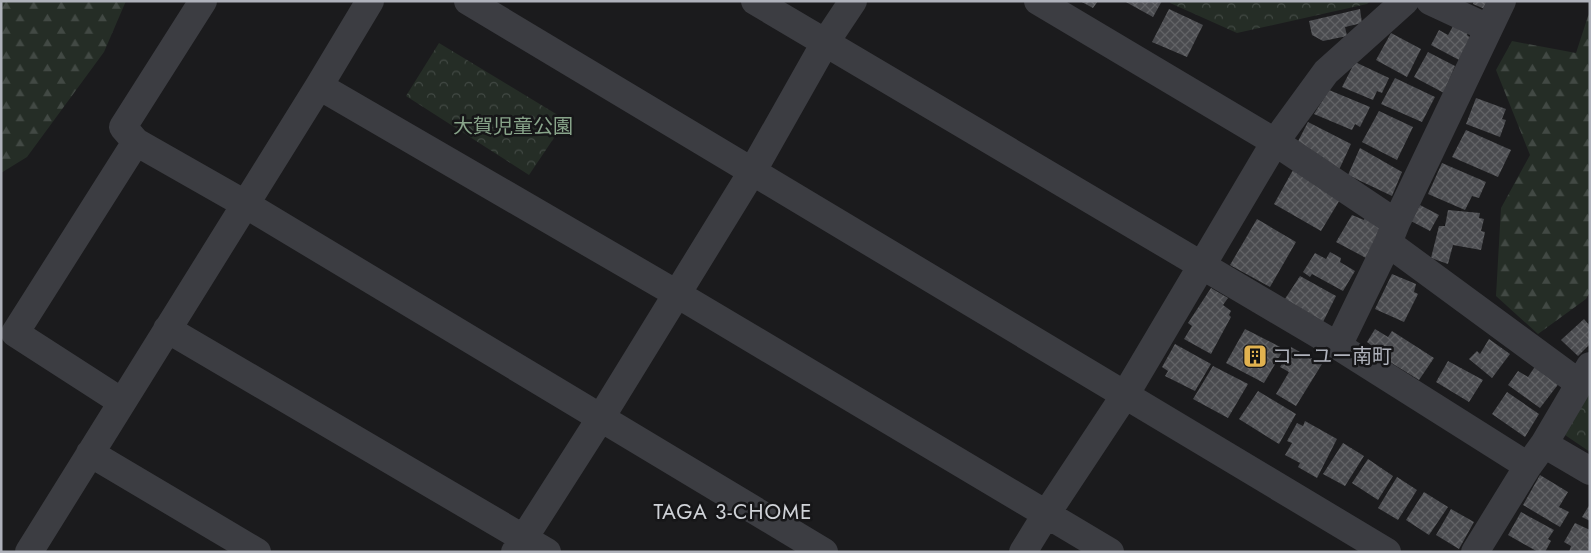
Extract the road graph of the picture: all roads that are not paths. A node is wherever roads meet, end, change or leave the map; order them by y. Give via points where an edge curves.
1 (203, 1) edge
2 (370, 1) edge
3 (468, 1) edge
4 (755, 1) edge
5 (853, 1) edge
6 (1038, 1) edge
7 (1405, 1) edge
8 (1430, 1) edge
9 (1502, 1) edge
10 (1488, 28) junction
11 (825, 43) junction
12 (319, 86) junction
13 (136, 142) junction
14 (1275, 142) junction
15 (752, 172) junction
16 (245, 204) junction
17 (1392, 233) junction
18 (1201, 266) junction
19 (677, 294) junction
20 (166, 329) junction
21 (1338, 346) junction
22 (1585, 375) edge
23 (1125, 395) junction
24 (122, 402) junction
25 (600, 419) junction
26 (1544, 444) junction
27 (90, 453) junction
28 (1528, 466) junction
29 (1590, 471) edge
30 (1046, 513) junction
31 (519, 544) edge
32 (29, 552) edge
33 (257, 552) edge
34 (547, 552) edge
35 (824, 552) edge
36 (1023, 552) edge
37 (1110, 552) edge
38 (1387, 552) edge
39 (1475, 552) edge

1 - 13 street via 123,127
2 - 12 street
3 - 15 street
4 - 11 street
5 - 11 street
6 - 14 street
7 - 14 street via 1326,72
8 - 10 street
9 - 10 street
10 - 17 street
11 - 15 street
11 - 18 street
12 - 16 street
12 - 19 street
13 - 16 street
13 - 24 street via 15,333
14 - 17 street
14 - 18 street
15 - 19 street
15 - 23 street
16 - 20 street
16 - 25 street
17 - 21 street
17 - 22 street
18 - 21 street
18 - 23 street
19 - 25 street
19 - 30 street
20 - 24 street
20 - 31 street
21 - 28 street
22 - 26 street
23 - 30 street
23 - 38 street
24 - 27 street
25 - 31 street
25 - 35 street
26 - 28 street
26 - 29 street
27 - 32 street
27 - 33 street
28 - 39 street
30 - 36 street
30 - 37 street
31 - 34 street

